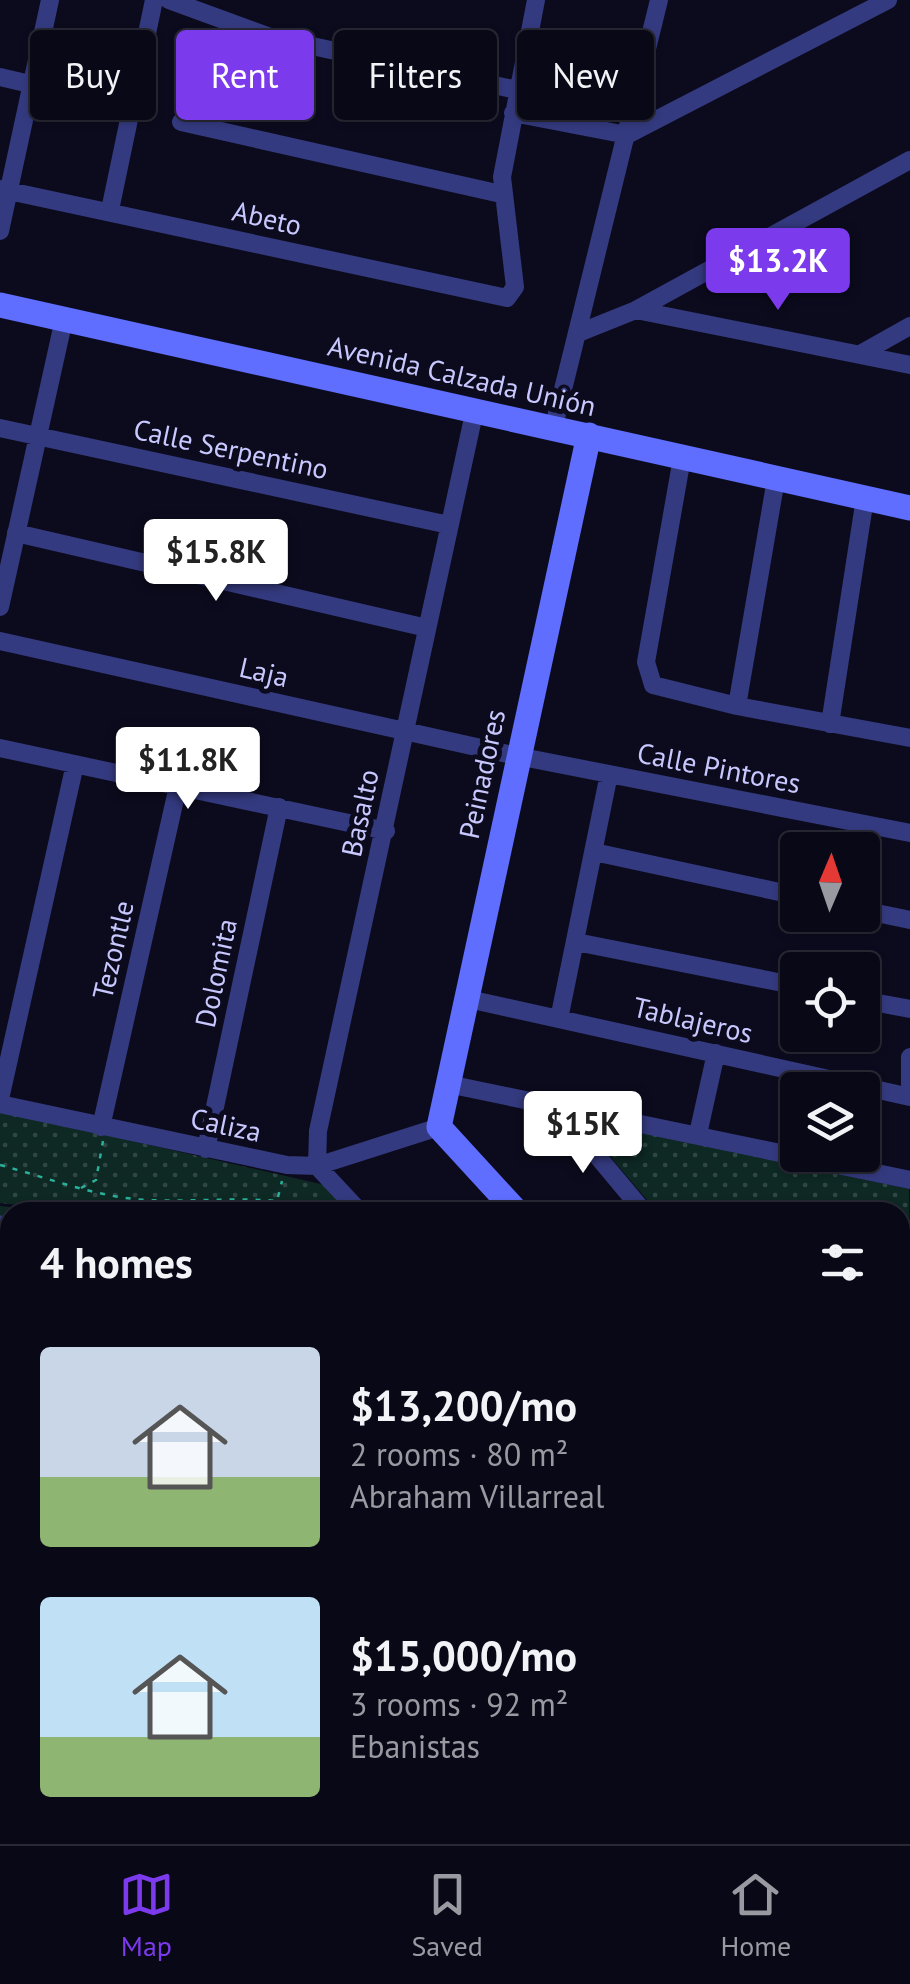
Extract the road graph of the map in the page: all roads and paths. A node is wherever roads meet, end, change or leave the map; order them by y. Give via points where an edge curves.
1 (50, 0) edge
2 (154, 0) edge
3 (168, 0) edge
4 (536, 0) edge
5 (659, 0) edge
6 (888, 0) edge
7 (43, 30) edge
8 (530, 30) edge
9 (0, 77) edge
10 (30, 84) joint
11 (517, 90) joint
12 (513, 113) junction
13 (181, 122) dead end
14 (628, 135) junction
15 (910, 160) edge
16 (5, 191) edge
17 (502, 194) junction
18 (110, 210) junction
19 (0, 231) edge
20 (0, 305) edge
21 (636, 310) junction
22 (64, 320) junction
23 (910, 326) edge
24 (580, 332) junction
25 (862, 352) junction
26 (910, 364) edge
27 (475, 409) junction
28 (554, 426) junction
29 (0, 428) edge
30 (38, 434) junction
31 (589, 435) junction
32 (682, 458) junction
33 (776, 479) junction
34 (865, 498) junction
35 (910, 508) edge
36 (450, 526) junction
37 (16, 533) junction
38 (0, 607) edge
39 (427, 628) junction
40 (0, 640) edge
41 (737, 706) junction
42 (830, 724) junction
43 (404, 731) junction
44 (910, 738) edge
45 (0, 748) edge
46 (517, 756) junction
47 (75, 764) junction
48 (609, 774) junction
49 (178, 786) junction
50 (279, 808) junction
51 (386, 831) junction
52 (910, 833) edge
53 (594, 852) junction
54 (780, 892) edge
55 (880, 914) edge
56 (910, 920) edge
57 (576, 942) junction
58 (780, 982) edge
59 (464, 998) junction
60 (880, 1003) edge
61 (910, 1009) edge
62 (559, 1019) junction
63 (716, 1053) junction
64 (910, 1057) edge
65 (448, 1084) junction
66 (910, 1097) edge
67 (0, 1102) edge
68 (558, 1108) junction
69 (101, 1127) junction
70 (439, 1127) junction
71 (698, 1134) junction
72 (206, 1149) junction
73 (0, 1165) edge
74 (317, 1166) junction
75 (910, 1180) edge
76 (80, 1189) junction
77 (184, 1202) edge
78 (184, 1202) edge
79 (285, 1202) edge
80 (351, 1202) edge
81 (508, 1202) edge
82 (636, 1202) edge

1 - 7 street
2 - 18 street
3 - 11 street via 270,37
4 - 8 street
5 - 14 street
6 - 14 street
9 - 10 street
10 - 16 street
11 - 12 street
12 - 14 street
12 - 17 street
13 - 17 street
14 - 24 street
15 - 21 street
16 - 18 street, Abeto
16 - 19 street
17 - 18 street, Abeto via 515,287 498,300
20 - 22 street, Avenida Calzada Unión
21 - 24 street
21 - 25 street
22 - 27 street, Avenida Calzada Unión
22 - 30 street
23 - 25 street
24 - 28 street
25 - 26 street
27 - 28 street, Avenida Calzada Unión
27 - 36 street, Basalto
28 - 31 street, Avenida Calzada Unión
29 - 30 street, Calle Serpentino
30 - 36 street, Calle Serpentino
30 - 37 street
31 - 32 street, Avenida Calzada Unión
31 - 46 street, Peinadores
32 - 33 street, Avenida Calzada Unión
32 - 41 street via 646,662 653,685 663,690
33 - 34 street, Avenida Calzada Unión
33 - 41 street
34 - 35 street, Avenida Calzada Unión
34 - 42 street
36 - 39 street, Basalto
37 - 38 street
37 - 39 street
39 - 43 street, Basalto
40 - 43 street, Laja
41 - 42 street
42 - 44 street
43 - 46 street, Laja
43 - 51 street, Basalto
45 - 47 street
46 - 48 street, Calle Pintores
46 - 59 street, Peinadores
47 - 49 street
47 - 67 street
48 - 52 street, Calle Pintores
48 - 53 street
49 - 50 street
49 - 69 street, Tezontle
50 - 51 street
50 - 72 street, Dolomita
51 - 74 street, Basalto via 324,1097
53 - 54 street
53 - 57 street
55 - 56 street
57 - 58 street
57 - 62 street
59 - 62 street, Tablajeros
59 - 65 street, Peinadores
60 - 61 street
62 - 63 street, Tablajeros
63 - 66 street, Tablajeros
63 - 71 street
64 - 66 street
65 - 68 street
65 - 70 street, Peinadores
67 - 69 street, Caliza
68 - 71 street
68 - 82 street
69 - 72 street, Caliza
69 - 76 path via 96,1180
70 - 74 street, Caliza
70 - 81 street
71 - 75 street
72 - 74 street, Caliza
73 - 76 path
74 - 80 street
76 - 77 path
78 - 79 path

